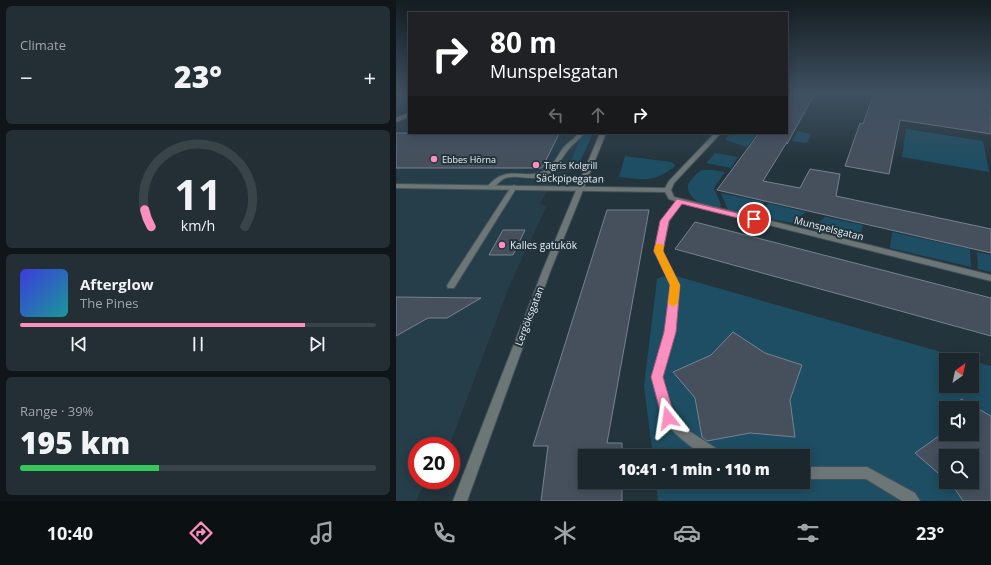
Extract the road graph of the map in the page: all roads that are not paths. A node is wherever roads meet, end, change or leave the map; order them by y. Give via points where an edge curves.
1 (405, 116) edge
2 (396, 120) edge
3 (580, 134) edge
4 (604, 134) edge
5 (717, 134) edge
6 (396, 186) edge
7 (490, 187) junction
8 (514, 187) junction
9 (579, 188) junction
10 (668, 190) junction
11 (680, 201) junction
12 (991, 278) edge
13 (451, 286) dead end
14 (707, 449) edge
15 (810, 473) edge
16 (460, 501) edge
17 (913, 501) edge

1 - 2 street
3 - 7 street via 549,171 502,176
4 - 9 street, Lergöksgatan
5 - 10 street via 671,182
6 - 7 street, Säckpipegatan
7 - 8 street, Säckpipegatan
8 - 9 street, Säckpipegatan
8 - 13 street
9 - 10 street, Säckpipegatan
9 - 16 street, Lergöksgatan
10 - 11 street, Munspelsgatan via 671,198
11 - 12 street, Munspelsgatan
11 - 14 street via 664,221 658,251 675,285 670,332 657,377 668,418 682,433
15 - 17 street via 867,473

